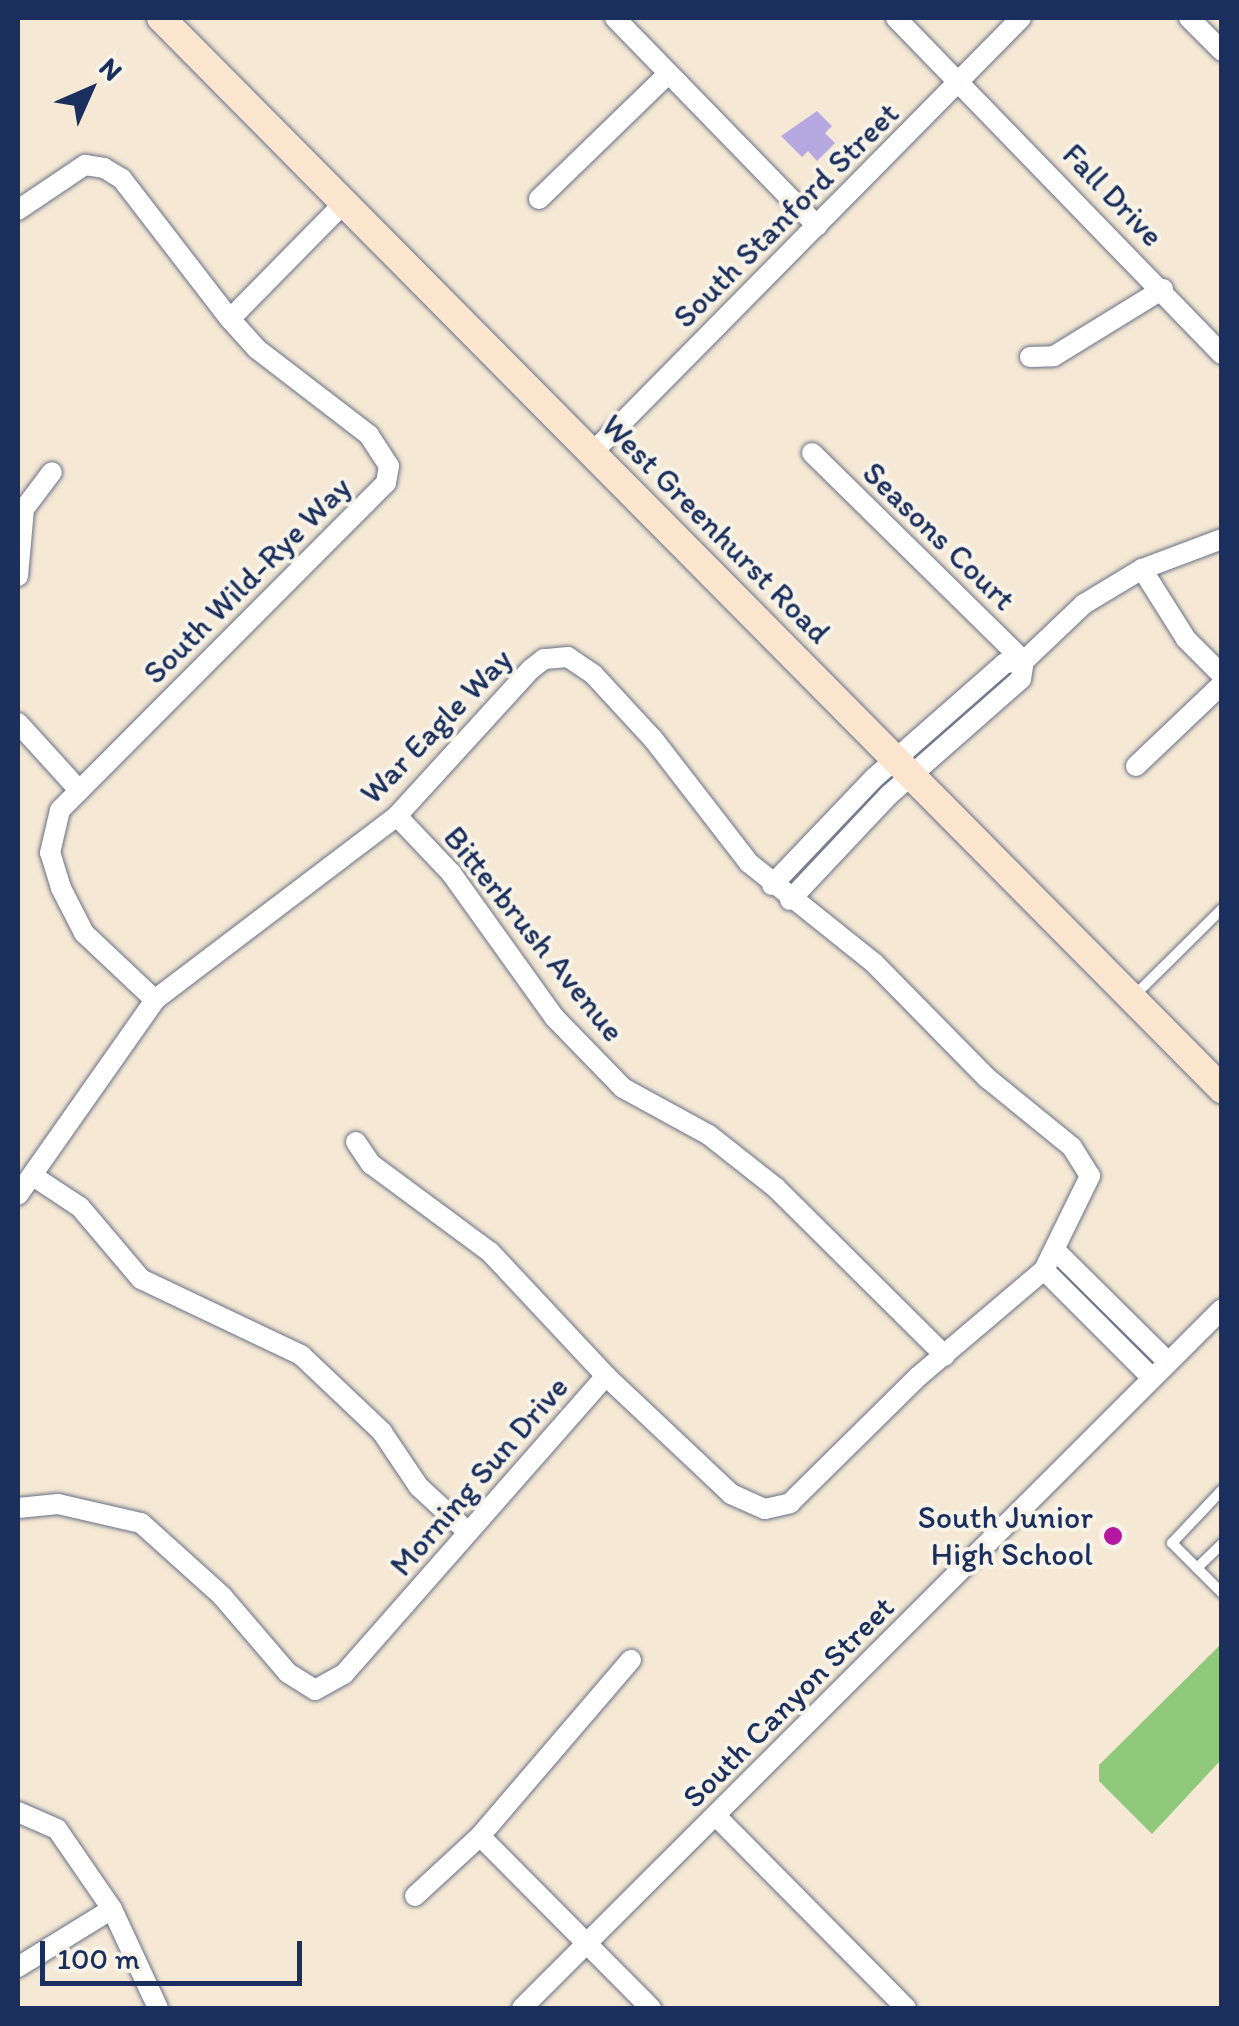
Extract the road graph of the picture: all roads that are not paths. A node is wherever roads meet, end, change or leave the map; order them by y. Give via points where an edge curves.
1 (615, 18) edge
2 (896, 18) edge
3 (1021, 18) edge
4 (1189, 18) edge
5 (164, 19) edge
6 (1222, 51) edge
7 (667, 75) junction
8 (960, 80) junction
9 (539, 199) dead end
10 (344, 203) junction
11 (18, 210) edge
12 (817, 226) junction
13 (1163, 289) junction
14 (230, 319) junction
15 (1222, 354) edge
16 (1030, 356) dead end
17 (592, 453) junction
18 (812, 454) dead end
19 (52, 472) dead end
20 (1222, 539) edge
21 (1142, 568) junction
22 (18, 576) edge
23 (1024, 661) junction
24 (1222, 676) edge
25 (1222, 684) edge
26 (18, 723) edge
27 (1136, 766) dead end
28 (903, 768) junction
29 (79, 790) junction
30 (397, 816) junction
31 (772, 885) junction
32 (790, 900) junction
33 (1222, 909) edge
34 (1132, 998) junction
35 (156, 1000) junction
36 (1222, 1089) edge
37 (356, 1142) dead end
38 (34, 1176) junction
39 (18, 1195) edge
40 (1058, 1253) junction
41 (1044, 1270) junction
42 (1222, 1309) edge
43 (945, 1356) junction
44 (1168, 1362) junction
45 (606, 1376) junction
46 (1152, 1378) junction
47 (1222, 1490) edge
48 (18, 1508) edge
49 (468, 1532) junction
50 (1222, 1544) edge
51 (1196, 1568) junction
52 (1222, 1593) edge
53 (632, 1660) dead end
54 (18, 1812) edge
55 (716, 1816) junction
56 (480, 1836) junction
57 (415, 1896) dead end
58 (112, 1909) junction
59 (588, 1944) junction
60 (18, 1967) edge
61 (158, 2008) edge
62 (522, 2008) edge
63 (651, 2008) edge
64 (906, 2008) edge

1 - 7 street
2 - 8 street, Fall Drive
3 - 8 street, South Stanford Street
4 - 6 street
5 - 10 main road, West Greenhurst Road
7 - 9 street
7 - 12 street
8 - 12 street, South Stanford Street
8 - 13 street, Fall Drive
10 - 14 street
10 - 17 main road, West Greenhurst Road
11 - 14 street, South Wild-Rye Way via 75,170 104,168 122,178
12 - 17 street, South Stanford Street
13 - 15 street, Fall Drive
13 - 16 street via 1054,356
14 - 29 street, South Wild-Rye Way via 257,349 368,436 390,466 386,483
17 - 28 main road, West Greenhurst Road
18 - 23 street, Seasons Court
19 - 22 street via 24,509
20 - 21 street
21 - 23 street via 1084,604
21 - 24 street via 1186,639
23 - 28 street via 1021,679
25 - 27 street
26 - 29 street
28 - 31 street
28 - 32 street
28 - 34 main road, West Greenhurst Road
29 - 35 street via 50,832 61,888 84,933
30 - 31 street, War Eagle Way via 531,669 568,657 621,702
30 - 35 street, War Eagle Way
30 - 43 street, Bitterbrush Avenue via 451,873 554,1016 623,1088 709,1136 776,1188
31 - 32 street, War Eagle Way
32 - 40 street, War Eagle Way via 874,963 987,1078 1085,1163 1086,1193
33 - 34 lane
34 - 36 main road, West Greenhurst Road
35 - 38 street
37 - 45 street via 371,1164 490,1252
38 - 39 street
38 - 49 street via 80,1207 141,1279 301,1355 382,1432 419,1487
40 - 41 street, Morning Sun Drive
40 - 44 street
41 - 43 street, Morning Sun Drive
41 - 46 street
42 - 44 street, South Canyon Street
43 - 45 street, Morning Sun Drive via 790,1503 765,1508 731,1494
44 - 46 street, South Canyon Street
45 - 49 street, Morning Sun Drive
46 - 55 street, South Canyon Street
47 - 51 lane via 1173,1537
48 - 49 street, Morning Sun Drive via 58,1504 141,1523 222,1596 288,1673 314,1690 344,1674
50 - 51 lane
51 - 52 lane
53 - 56 street
54 - 58 street via 56,1830
55 - 59 street, South Canyon Street
55 - 64 street
56 - 57 street
56 - 59 street
58 - 60 street
58 - 61 street
59 - 62 street, South Canyon Street
59 - 63 street

